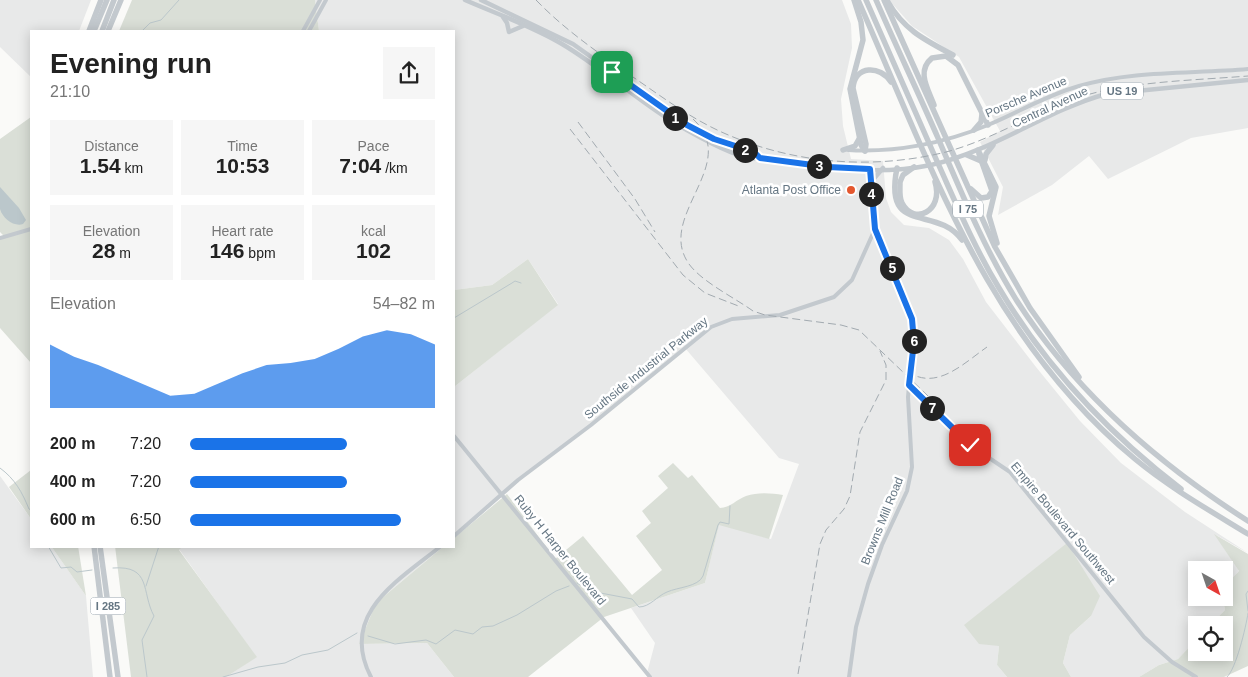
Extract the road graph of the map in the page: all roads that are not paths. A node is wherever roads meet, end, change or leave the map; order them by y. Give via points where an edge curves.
1 (101, 0) edge
2 (107, 0) edge
3 (114, 0) edge
4 (121, 0) edge
5 (320, 0) edge
6 (326, 0) edge
7 (466, 0) edge
8 (481, 0) edge
9 (854, 0) edge
10 (858, 0) edge
11 (866, 0) edge
12 (870, 0) edge
13 (876, 0) edge
14 (886, 0) edge
15 (502, 16) junction
16 (524, 26) junction
17 (89, 30) edge
18 (94, 30) edge
19 (102, 30) edge
20 (108, 30) edge
21 (304, 30) edge
22 (310, 30) edge
23 (1248, 68) edge
24 (1248, 80) edge
25 (903, 103) junction
26 (982, 114) junction
27 (676, 121) junction
28 (988, 125) junction
29 (974, 130) junction
30 (860, 137) junction
31 (948, 142) junction
32 (993, 145) junction
33 (843, 150) joint
34 (978, 150) junction
35 (865, 151) junction
36 (967, 155) junction
37 (983, 160) junction
38 (928, 161) junction
39 (958, 165) junction
40 (914, 167) junction
41 (883, 168) junction
42 (897, 168) junction
43 (870, 169) junction
44 (870, 182) junction
45 (900, 182) junction
46 (30, 229) edge
47 (875, 229) junction
48 (0, 238) edge
49 (974, 258) junction
50 (1007, 268) junction
51 (1040, 348) junction
52 (909, 385) junction
53 (1094, 398) junction
54 (455, 437) edge
55 (502, 494) junction
56 (1214, 513) junction
57 (1248, 521) edge
58 (1248, 534) edge
59 (455, 535) edge
60 (94, 548) edge
61 (100, 548) edge
62 (439, 548) edge
63 (109, 677) edge
64 (120, 677) edge
65 (371, 677) edge
66 (650, 677) edge
67 (849, 677) edge
68 (1196, 677) edge

1 - 17 highway
2 - 18 highway
3 - 19 highway
4 - 20 highway
5 - 21 street
6 - 22 street
7 - 15 main road, US 19
8 - 27 main road, US 19 via 573,44
9 - 30 highway via 863,40 850,89
10 - 25 highway
11 - 51 highway, I 75 via 978,249 1004,297
12 - 51 highway via 974,236
13 - 53 highway, I 75 via 964,199 1002,276 1052,350
14 - 28 highway via 913,32 960,61 988,118
14 - 31 highway
15 - 16 main road, US 19
15 - 16 main road via 507,21 509,32
16 - 27 main road, US 19 via 564,45
23 - 28 street, Porsche Avenue via 1100,80 1053,94
24 - 32 main road, Central Avenue / US 19 via 1106,94 1083,101
25 - 35 highway via 890,80 880,71 870,69 859,74 854,88
25 - 38 highway
26 - 28 highway
26 - 29 highway via 981,122
26 - 31 highway via 957,62 943,55 929,60 924,69 924,79
27 - 43 main road, US 19 via 714,139 754,152 760,158
28 - 29 street, Porsche Avenue
29 - 35 street, Porsche Avenue via 907,147
30 - 33 highway via 856,146
30 - 35 highway
31 - 39 highway
32 - 34 main road, Central Avenue / US 19
32 - 37 highway
33 - 35 street, Porsche Avenue
34 - 36 main road, Central Avenue / US 19
34 - 37 highway
36 - 37 highway
36 - 40 main road, Central Avenue / US 19
37 - 39 highway via 992,188 985,198 975,194
37 - 50 highway via 996,190 989,222
38 - 45 highway via 938,195 931,209 917,213 906,208 901,200
38 - 49 highway
39 - 50 highway
40 - 42 main road, US 19
40 - 45 highway via 903,175
41 - 42 main road, US 19
41 - 43 main road, US 19
41 - 44 main road
42 - 45 highway
42 - 49 highway via 896,197 903,211 950,227
43 - 44 street, Browns Mill Road
44 - 47 street, Browns Mill Road
46 - 48 street
47 - 52 street, Browns Mill Road via 912,319 914,342
47 - 55 street, Southside Industrial Parkway via 852,280 839,293 828,300 780,315 732,319 711,327
49 - 56 highway via 1018,332 1079,406 1155,475
50 - 53 highway via 1042,326
51 - 56 highway, I 75 via 1077,395 1110,429 1142,459
52 - 67 street, Browns Mill Road via 912,459 909,483 868,584 856,628
52 - 68 street, Empire Boulevard Southwest via 970,445 1010,472 1144,637 1172,662
53 - 57 highway, I 75 via 1165,465
54 - 55 street, Ruby H Harper Boulevard
55 - 59 street, Southside Industrial Parkway
55 - 66 street, Ruby H Harper Boulevard
56 - 58 highway, I 75
60 - 63 highway, I 285
61 - 64 highway, I 285
62 - 65 street via 383,593 369,612 362,642

